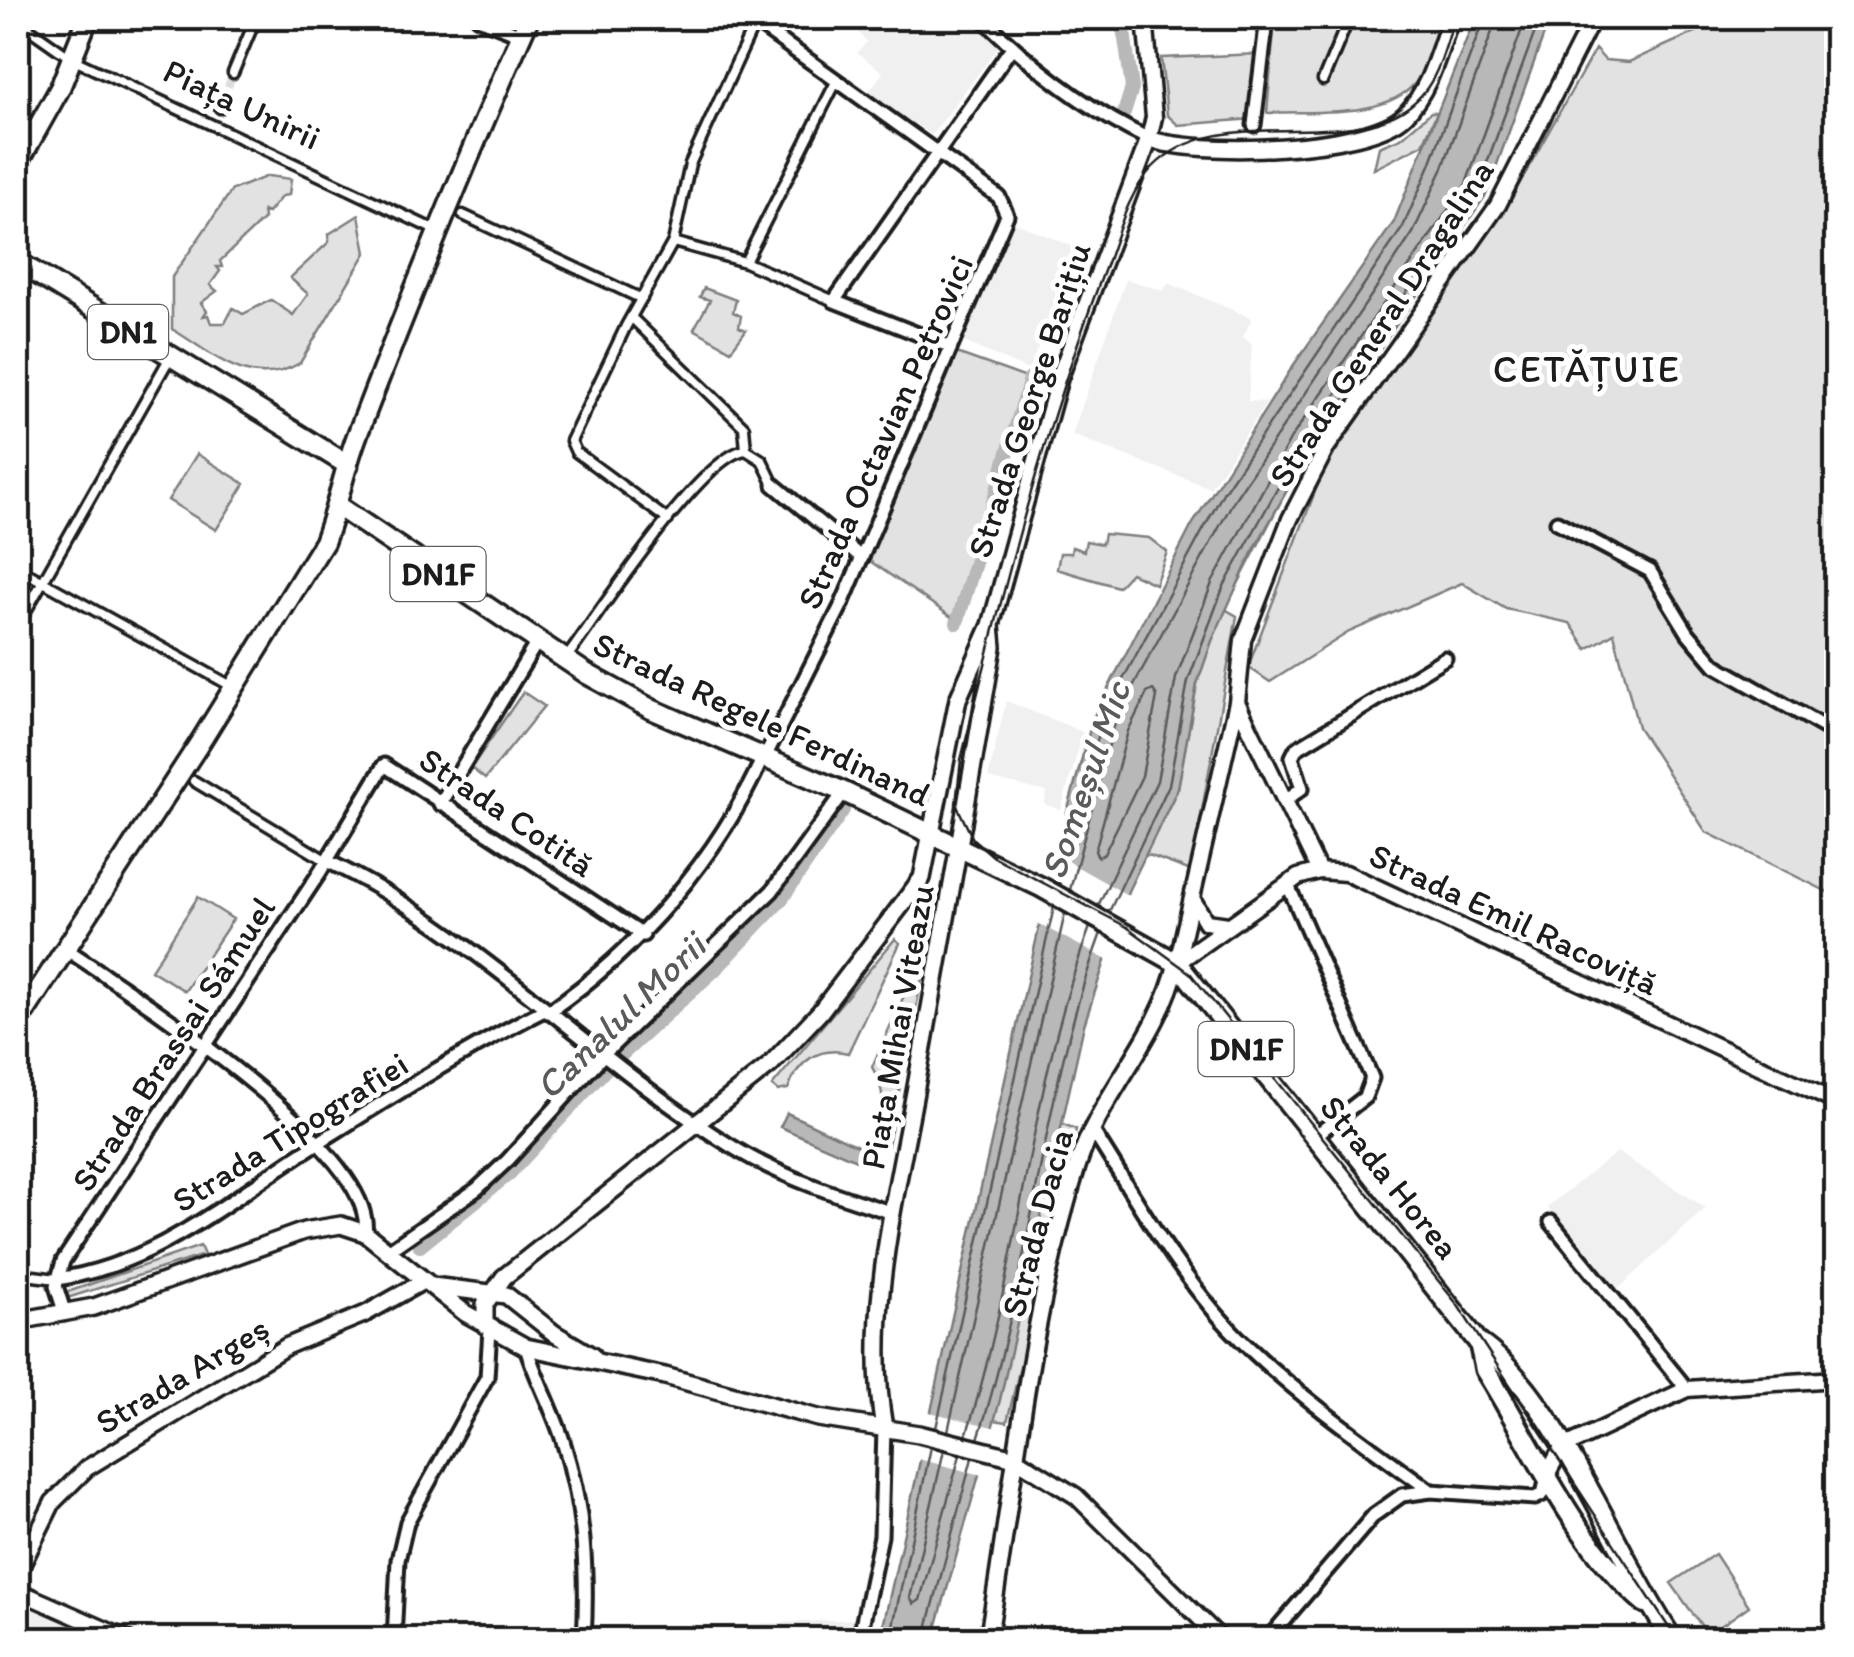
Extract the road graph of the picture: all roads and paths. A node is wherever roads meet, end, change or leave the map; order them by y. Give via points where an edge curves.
1 (88, 18) edge
2 (256, 18) edge
3 (478, 18) edge
4 (982, 18) edge
5 (1145, 18) edge
6 (1267, 18) edge
7 (1349, 18) edge
8 (1451, 18) edge
9 (1593, 18) edge
10 (18, 21) edge
11 (754, 23) edge
12 (525, 26) edge
13 (1012, 47) junction
14 (72, 59) junction
15 (233, 73) tunnel mouth
16 (1323, 80) dead end
17 (836, 82) junction
18 (224, 98) tunnel mouth
19 (220, 108) dead end
20 (1254, 125) dead end
21 (1149, 139) junction
22 (937, 152) junction
23 (18, 163) edge
24 (463, 215) dead end
25 (437, 229) junction
26 (673, 242) junction
27 (18, 262) edge
28 (745, 262) junction
29 (642, 298) junction
30 (834, 301) junction
31 (632, 318) junction
32 (951, 346) junction
33 (169, 359) junction
34 (746, 450) junction
35 (348, 465) junction
36 (773, 480) joint
37 (340, 507) junction
38 (668, 520) junction
39 (1557, 522) dead end
40 (862, 558) junction
41 (18, 568) edge
42 (44, 583) junction
43 (18, 625) edge
44 (991, 625) junction
45 (537, 642) junction
46 (1445, 658) dead end
47 (564, 660) junction
48 (234, 688) junction
49 (1236, 702) junction
50 (1836, 734) edge
51 (764, 757) junction
52 (194, 781) dead end
53 (844, 792) junction
54 (1286, 800) junction
55 (440, 804) junction
56 (931, 835) junction
57 (960, 851) junction
58 (327, 862) junction
59 (1318, 871) junction
60 (1287, 883) junction
61 (1193, 900) junction
62 (1229, 925) junction
63 (642, 936) junction
64 (66, 949) junction
65 (1177, 963) junction
66 (546, 1011) junction
67 (18, 1022) edge
68 (205, 1045) junction
69 (607, 1054) junction
70 (1836, 1102) edge
71 (700, 1124) junction
72 (1091, 1128) junction
73 (1315, 1136) junction
74 (319, 1142) junction
75 (894, 1213) junction
76 (1551, 1222) dead end
77 (364, 1233) junction
78 (388, 1250) junction
79 (18, 1274) edge
80 (57, 1279) junction
81 (428, 1283) junction
82 (490, 1294) junction
83 (65, 1314) junction
84 (18, 1320) edge
85 (488, 1327) junction
86 (1479, 1343) junction
87 (526, 1347) junction
88 (604, 1362) junction
89 (1836, 1379) edge
90 (1687, 1389) junction
91 (884, 1428) junction
92 (1564, 1449) junction
93 (1014, 1458) junction
94 (1548, 1473) junction
95 (1432, 1491) junction
96 (18, 1573) edge
97 (18, 1591) edge
98 (1653, 1610) junction
99 (129, 1640) edge
100 (394, 1640) edge
101 (584, 1640) edge
102 (859, 1640) edge
103 (988, 1640) edge
104 (1222, 1640) edge
105 (1268, 1640) edge
106 (1673, 1640) edge

1 - 14 main road
2 - 15 street
3 - 12 street
4 - 13 street
5 - 21 street via 1154,115
6 - 20 street
7 - 16 street
8 - 21 main road via 1422,92 1394,124 1348,142 1181,146
9 - 49 street, Strada General Dragalina via 1498,205 1302,493 1248,620
10 - 14 street, Piața Unirii
11 - 17 street
11 - 26 street via 690,164
12 - 25 main road
13 - 21 street via 1106,118
13 - 22 street
14 - 23 main road
14 - 25 street, Piața Unirii
17 - 22 street
17 - 28 street
18 - 19 street
21 - 44 main road, Strada George Barițiu via 1059,379
22 - 30 street
22 - 32 street, Strada Octavian Petrovici via 999,197 1007,214
24 - 29 street
25 - 35 main road
26 - 28 street
26 - 29 street
27 - 33 main road, DN1
28 - 30 street
29 - 31 street
30 - 32 street
31 - 34 street via 744,427
31 - 38 street via 571,447
32 - 40 street, Strada Octavian Petrovici
33 - 35 main road, DN1
33 - 42 street
34 - 36 street via 762,460
34 - 38 street via 702,478
35 - 37 main road
36 - 40 street
37 - 45 main road, Strada Regele Ferdinand / DN1F
37 - 48 main road
38 - 47 street
39 - 50 street via 1650,571 1715,666
40 - 51 street, Strada Octavian Petrovici
41 - 42 street
42 - 43 street
42 - 48 street
44 - 56 main road, Strada George Barițiu via 958,699
44 - 57 main road, Strada George Barițiu
45 - 47 main road, Strada Regele Ferdinand / DN1F
45 - 55 street
46 - 54 street via 1296,748 1292,758 1302,788
47 - 51 main road, Strada Regele Ferdinand / DN1F via 652,709
48 - 64 main road
49 - 54 street
49 - 61 street, Strada General Dragalina
51 - 53 main road, Strada Regele Ferdinand / DN1F
51 - 63 street, Strada Tipografiei via 711,844
52 - 58 street
53 - 56 main road, Strada Regele Ferdinand / DN1F
53 - 69 street via 772,891
54 - 59 street
55 - 58 street, Strada Cotită via 384,765
55 - 63 street, Strada Cotită
56 - 57 main road, Strada Regele Ferdinand / DN1F
56 - 71 main road, Piața Mihai Viteazu via 916,888 836,993 770,1064
57 - 65 main road, Strada Horea / DN1F via 1041,886
57 - 75 main road, Piața Mihai Viteazu
58 - 66 street via 431,918
58 - 68 street, Strada Brassai Sámuel
59 - 60 street, Strada Emil Racoviță
59 - 70 street, Strada Emil Racoviță via 1379,886
60 - 62 street, Strada Emil Racoviță
60 - 73 street via 1372,1078 1365,1097
61 - 62 street via 1206,922
61 - 65 street, Strada General Dragalina
62 - 65 street, Strada Emil Racoviță
63 - 66 street, Strada Tipografiei via 591,983
64 - 67 main road
64 - 68 street
65 - 72 main road, Strada Dacia via 1159,1018
65 - 73 main road, Strada Horea / DN1F
66 - 69 street
66 - 74 street, Strada Tipografiei
68 - 74 street
68 - 80 street, Strada Brassai Sámuel
69 - 71 street
69 - 78 street via 493,1176
71 - 75 street, Piața Mihai Viteazu via 810,1184
71 - 82 main road, Piața Mihai Viteazu via 516,1266
72 - 93 main road, Strada Dacia via 1070,1191
72 - 95 street via 1172,1256 1243,1342 1310,1403
73 - 86 main road, Strada Horea / DN1F
74 - 77 street via 365,1210
74 - 80 street, Strada Tipografiei via 160,1246 116,1268
75 - 91 main road, Piața Mihai Viteazu via 877,1330
76 - 90 street
77 - 78 main road
77 - 83 main road via 341,1226 304,1231
78 - 81 main road
79 - 80 street
80 - 83 street
81 - 82 main road
81 - 85 main road
81 - 96 street, Strada Argeș via 272,1354 87,1468 54,1502
82 - 85 main road
82 - 88 main road via 514,1300 554,1334
83 - 84 main road
85 - 87 main road
85 - 100 street via 487,1377 432,1471 402,1540
86 - 92 main road, Strada Horea / DN1F via 1503,1358
86 - 94 main road, Strada Horea / DN1F via 1486,1370
87 - 88 main road
87 - 101 street via 563,1441 581,1511
88 - 91 main road via 818,1418
89 - 90 street
90 - 92 street
91 - 93 main road
91 - 102 street via 881,1536
92 - 94 street
92 - 98 main road, Strada Horea / DN1F
93 - 103 main road, Strada Dacia
93 - 104 street via 1076,1496
94 - 95 street via 1543,1494 1535,1498
94 - 98 main road, Strada Horea / DN1F via 1606,1567
95 - 105 street via 1402,1494 1374,1515
97 - 99 street
98 - 106 main road, Strada Horea / DN1F

